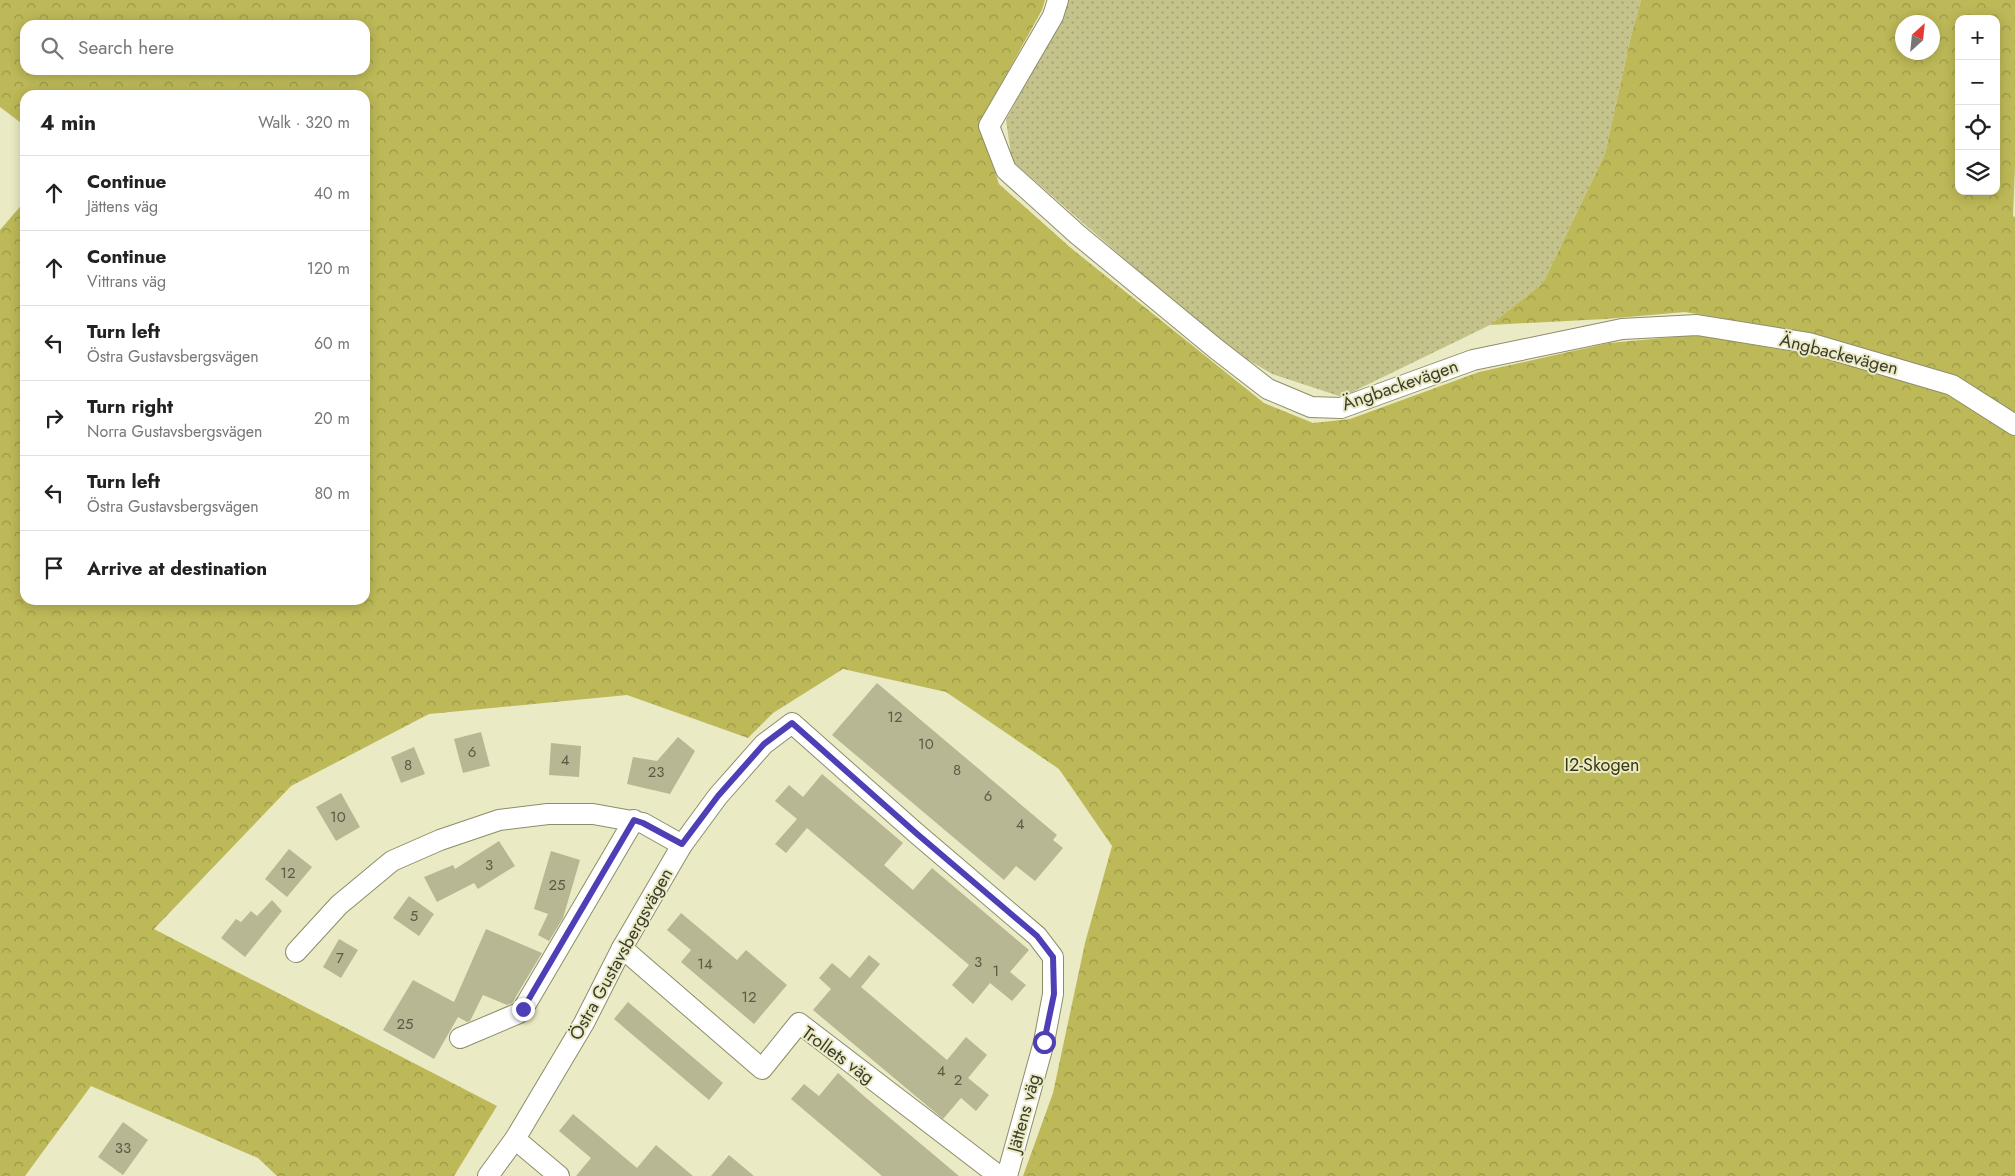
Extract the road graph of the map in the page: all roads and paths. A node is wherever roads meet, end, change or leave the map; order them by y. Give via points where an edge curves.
1 (1058, 0) edge
2 (2015, 425) edge
3 (792, 723) joint
4 (634, 820) junction
5 (682, 844) junction
6 (622, 948) junction
7 (296, 952) dead end
8 (460, 1038) dead end
9 (515, 1139) junction
10 (488, 1176) edge
11 (559, 1176) edge
12 (999, 1176) edge
13 (1007, 1176) edge

1 - 2 street, Ängbackevägen via 1053,16 989,126 1006,170 1077,234 1268,389 1311,407 1341,408 1473,360 1622,329 1697,325 1809,342 1952,385
3 - 5 street, Östra Gustavsbergsvägen via 764,744 718,796
3 - 13 street, Jättens väg via 1037,936 1053,957 1054,994 1044,1042
4 - 5 street
4 - 7 street via 593,814 548,814 499,820 440,840 392,861 339,905
4 - 8 street via 523,1009
5 - 6 street, Östra Gustavsbergsvägen
6 - 9 street, Östra Gustavsbergsvägen via 584,1023
6 - 12 street, Trollets väg via 762,1069 799,1023
9 - 10 street, Östra Gustavsbergsvägen
9 - 11 street

